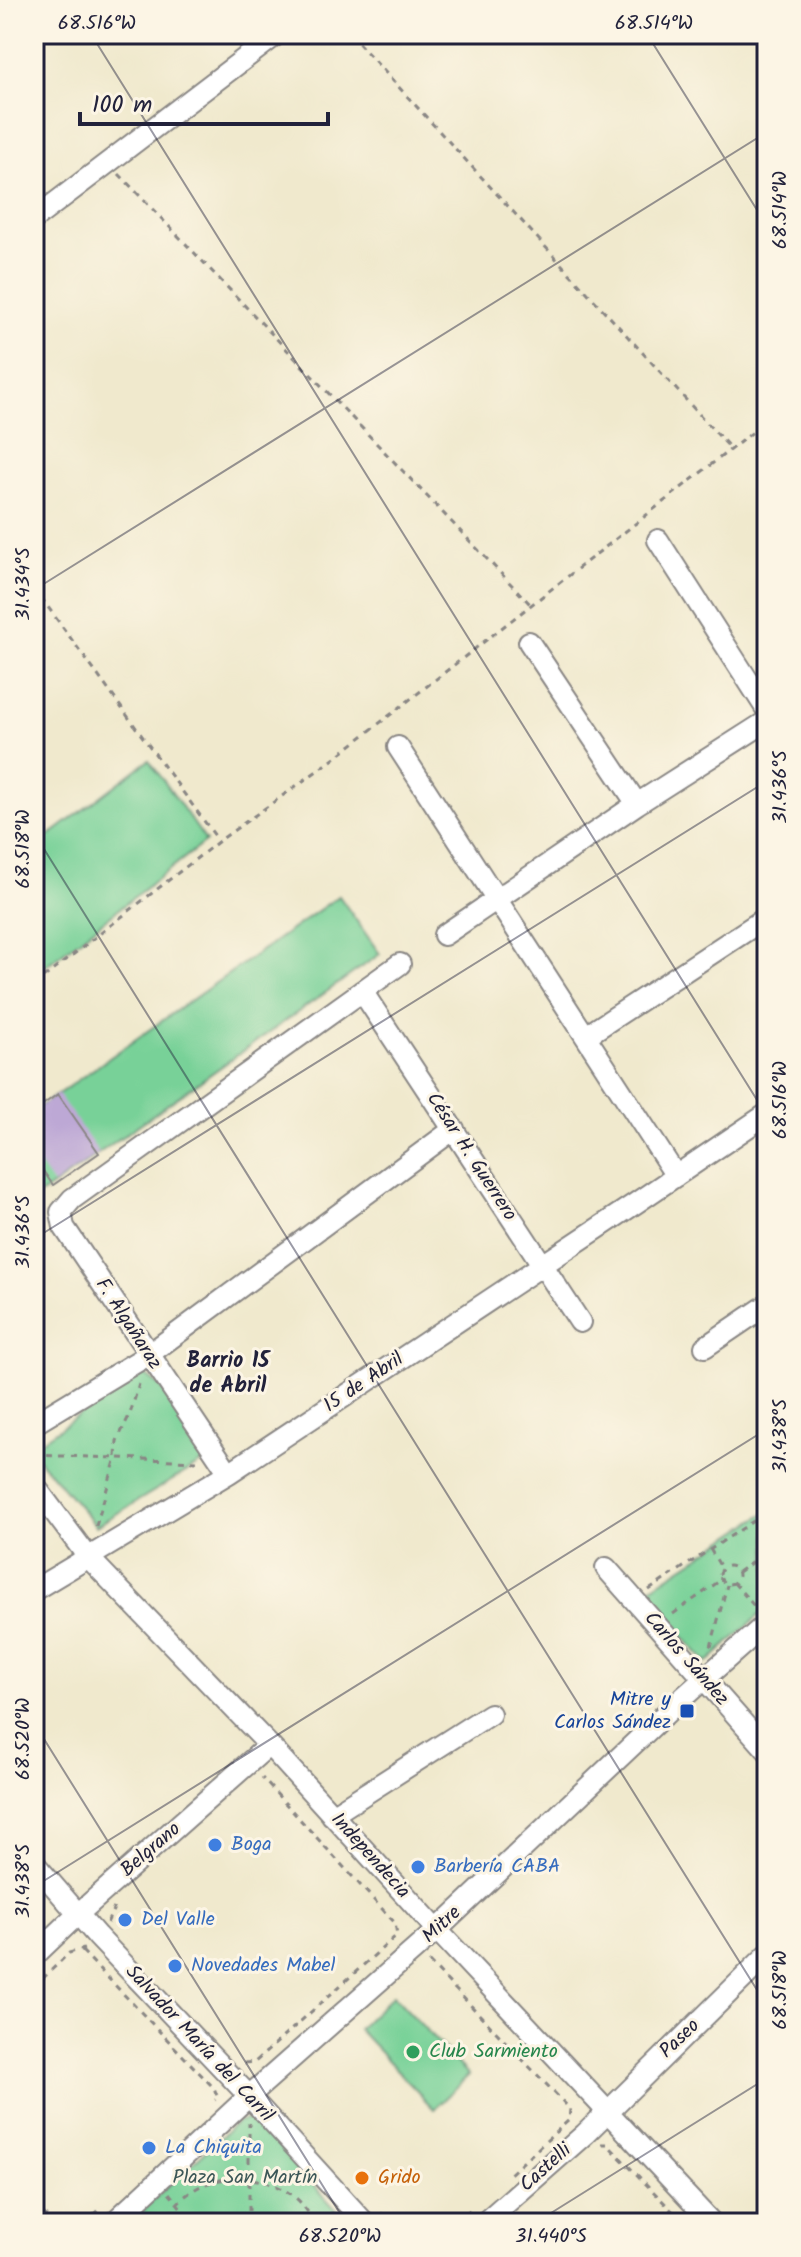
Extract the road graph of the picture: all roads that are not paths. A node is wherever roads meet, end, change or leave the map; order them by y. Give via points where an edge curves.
1 (277, 34) edge
2 (34, 219) edge
3 (658, 540) dead end
4 (529, 642) dead end
5 (767, 710) edge
6 (767, 721) edge
7 (398, 747) dead end
8 (637, 804) junction
9 (497, 900) junction
10 (767, 917) edge
11 (444, 935) dead end
12 (400, 964) dead end
13 (362, 991) junction
14 (586, 1036) junction
15 (767, 1114) edge
16 (454, 1129) junction
17 (676, 1176) junction
18 (542, 1265) junction
19 (766, 1308) edge
20 (580, 1322) dead end
21 (705, 1347) dead end
22 (148, 1355) junction
23 (34, 1424) edge
24 (229, 1473) junction
25 (34, 1485) edge
26 (88, 1557) junction
27 (606, 1568) dead end
28 (34, 1590) edge
29 (764, 1618) edge
30 (704, 1679) junction
31 (490, 1714) dead end
32 (269, 1745) junction
33 (767, 1750) edge
34 (332, 1815) junction
35 (34, 1863) edge
36 (78, 1914) junction
37 (437, 1930) junction
38 (34, 1956) edge
39 (760, 1961) edge
40 (249, 2096) junction
41 (606, 2111) junction
42 (113, 2223) edge
43 (365, 2223) edge
44 (484, 2223) edge
45 (712, 2223) edge

1 - 2 street
3 - 5 street
4 - 8 street
6 - 8 street
7 - 9 street
8 - 9 street
9 - 11 street
9 - 14 street
10 - 14 street
12 - 13 street
13 - 16 street, César H. Guerrero
13 - 22 street, F. Algañaraz via 61,1212 64,1227
14 - 17 street
15 - 17 street, 15 de Abril
16 - 18 street, César H. Guerrero
16 - 22 street
17 - 18 street, 15 de Abril
18 - 20 street, César H. Guerrero
18 - 24 street, 15 de Abril
19 - 21 street
22 - 23 street
22 - 24 street, F. Algañaraz
24 - 26 street, 15 de Abril
25 - 26 street, Independecia
26 - 28 street, 15 de Abril
26 - 32 street, Independecia
27 - 30 street, Carlos Sández
29 - 30 street, Mitre
30 - 33 street, Carlos Sández
30 - 37 street, Mitre
31 - 34 street
32 - 34 street, Independecia
32 - 36 street, Belgrano
34 - 37 street, Independecia
35 - 36 street, Salvador María del Carril
36 - 38 street, Belgrano
36 - 40 street, Salvador María del Carril
37 - 40 street, Mitre
37 - 41 street, Independecia
39 - 41 street, Paseo
40 - 42 street, Mitre
40 - 43 street, Salvador María del Carril
41 - 44 street, Castelli
41 - 45 street, Independecia

